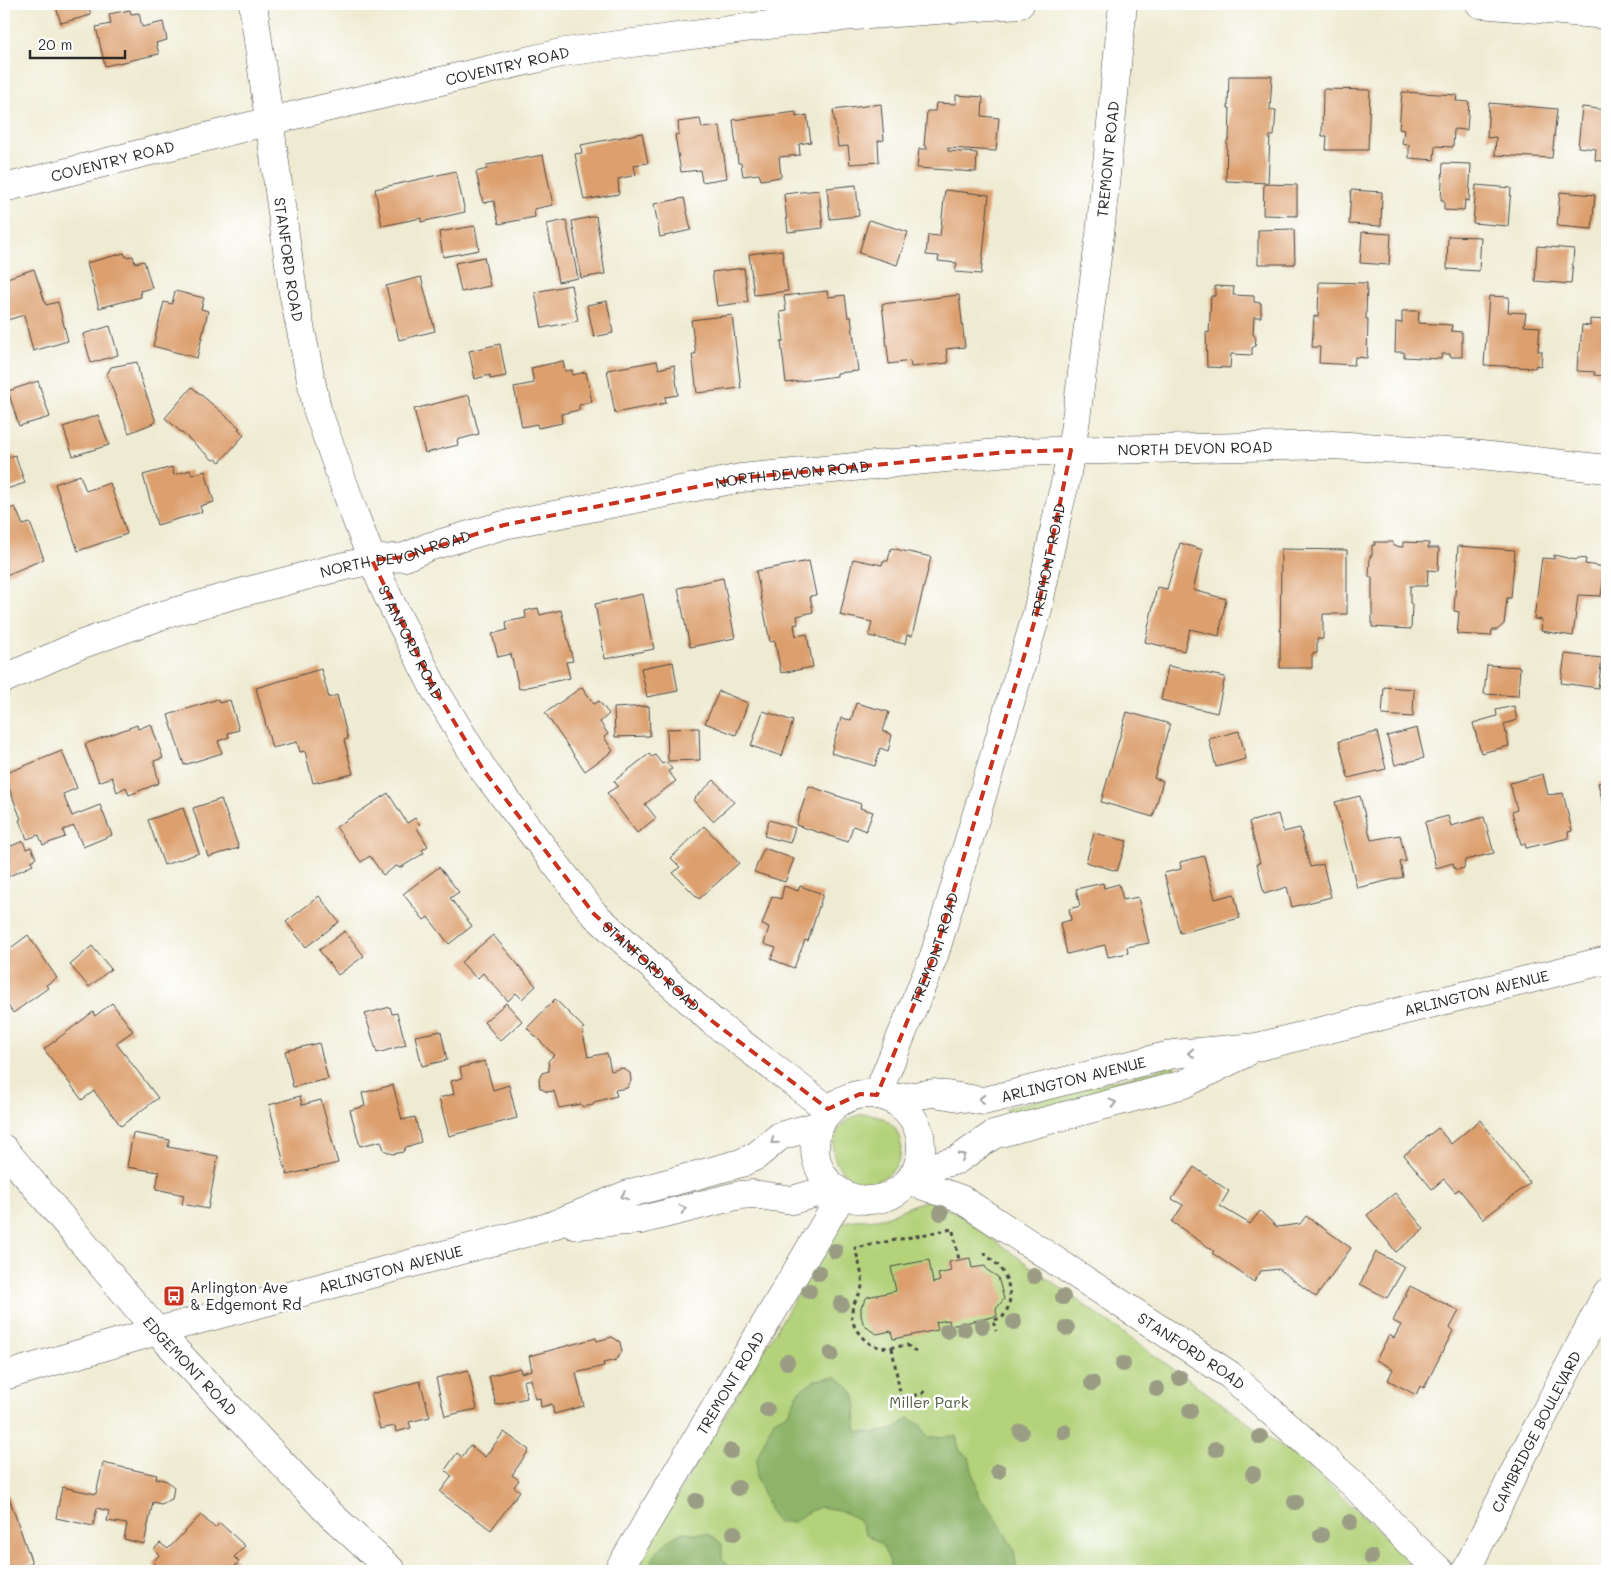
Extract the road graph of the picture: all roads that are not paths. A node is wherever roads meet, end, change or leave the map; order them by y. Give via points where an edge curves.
1 (252, 4) edge
2 (1020, 4) edge
3 (1123, 4) edge
4 (1480, 4) edge
5 (1607, 15) edge
6 (270, 121) junction
7 (4, 188) edge
8 (1071, 450) junction
9 (1607, 469) edge
10 (372, 560) junction
11 (4, 679) edge
12 (1607, 960) edge
13 (1257, 1047) junction
14 (884, 1097) junction
15 (824, 1117) junction
16 (4, 1149) edge
17 (912, 1176) junction
18 (838, 1191) junction
19 (548, 1227) junction
20 (1607, 1293) edge
21 (157, 1331) junction
22 (4, 1376) edge
23 (392, 1571) edge
24 (618, 1571) edge
25 (1440, 1571) edge
26 (1466, 1571) edge

1 - 6 street, STANFORD ROAD
2 - 6 street, COVENTRY ROAD via 813,19 565,52
3 - 8 street, TREMONT ROAD via 1100,234
4 - 5 street
6 - 7 street, COVENTRY ROAD
6 - 10 street, STANFORD ROAD via 293,292 317,409
8 - 9 street, NORTH DEVON ROAD via 1332,445 1463,453
8 - 10 street, NORTH DEVON ROAD via 1008,452 742,478 504,525 405,556
8 - 14 street, TREMONT ROAD via 1037,613 934,956
10 - 11 street, NORTH DEVON ROAD via 163,615 77,646
10 - 15 street, STANFORD ROAD via 435,690 484,771 594,914 712,1022
12 - 13 street, ARLINGTON AVENUE
13 -> 14 street, ARLINGTON AVENUE via 1174,1054 984,1101 934,1093
17 -> 13 street, ARLINGTON AVENUE via 958,1160 993,1135 1184,1084
14 - 15 street via 860,1094 843,1100
14 - 17 street via 913,1118 919,1132 920,1158
15 - 18 street via 815,1141 816,1158 822,1175
15 -> 19 street, ARLINGTON AVENUE via 780,1136 742,1163 631,1193
16 - 21 street, EDGEMONT ROAD
17 - 18 street via 894,1194 879,1199 863,1200
17 - 25 street, STANFORD ROAD via 962,1199 1230,1375 1353,1484
19 -> 18 street, ARLINGTON AVENUE via 641,1220 740,1195 792,1200
18 - 24 street, TREMONT ROAD
19 - 21 street, ARLINGTON AVENUE
20 - 26 street, CAMBRIDGE BOULEVARD
21 - 22 street, ARLINGTON AVENUE
21 - 23 street, EDGEMONT ROAD via 330,1514

